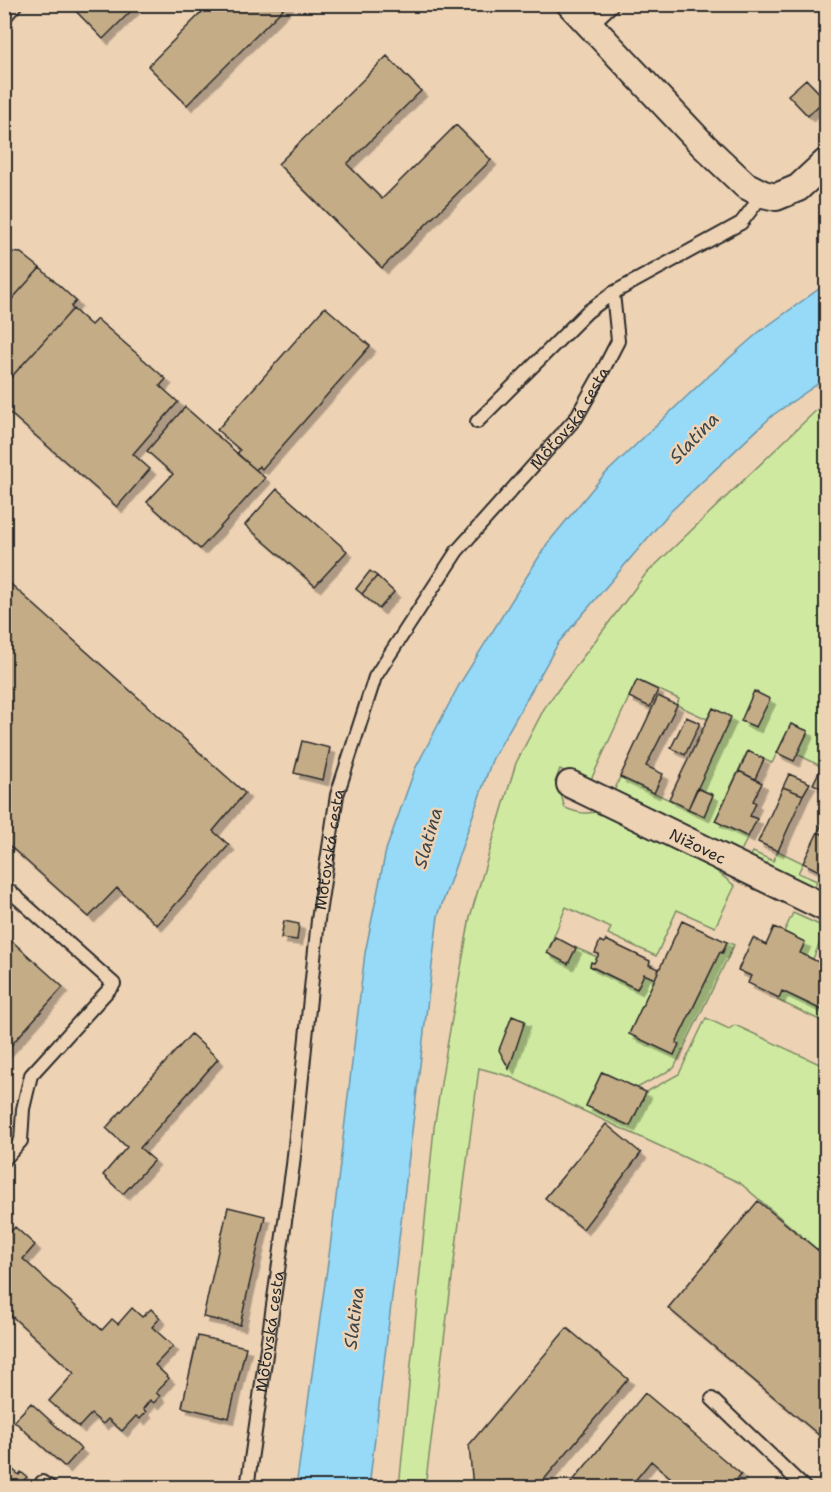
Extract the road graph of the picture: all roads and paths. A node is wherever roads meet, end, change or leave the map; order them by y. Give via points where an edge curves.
1 (16, 4) edge
2 (570, 4) edge
3 (613, 4) edge
4 (4, 18) edge
5 (590, 26) junction
6 (826, 162) edge
7 (763, 194) junction
8 (613, 293) junction
9 (477, 422) dead end
10 (570, 784) dead end
11 (4, 886) edge
12 (826, 908) edge
13 (4, 1160) edge
14 (712, 1399) dead end
15 (247, 1488) edge
16 (805, 1488) edge

1 - 4 lane
2 - 5 street
3 - 5 lane
5 - 7 street via 704,146 745,185
6 - 7 street via 798,188 776,197
7 - 8 lane via 741,223
8 - 9 lane via 587,312
8 - 15 lane, Môťovská cesta via 618,341 602,372 576,418 457,551 375,676 337,795 318,920 293,1165
10 - 12 street, Nižovec
11 - 13 lane via 114,984 31,1075 21,1141
14 - 16 lane

